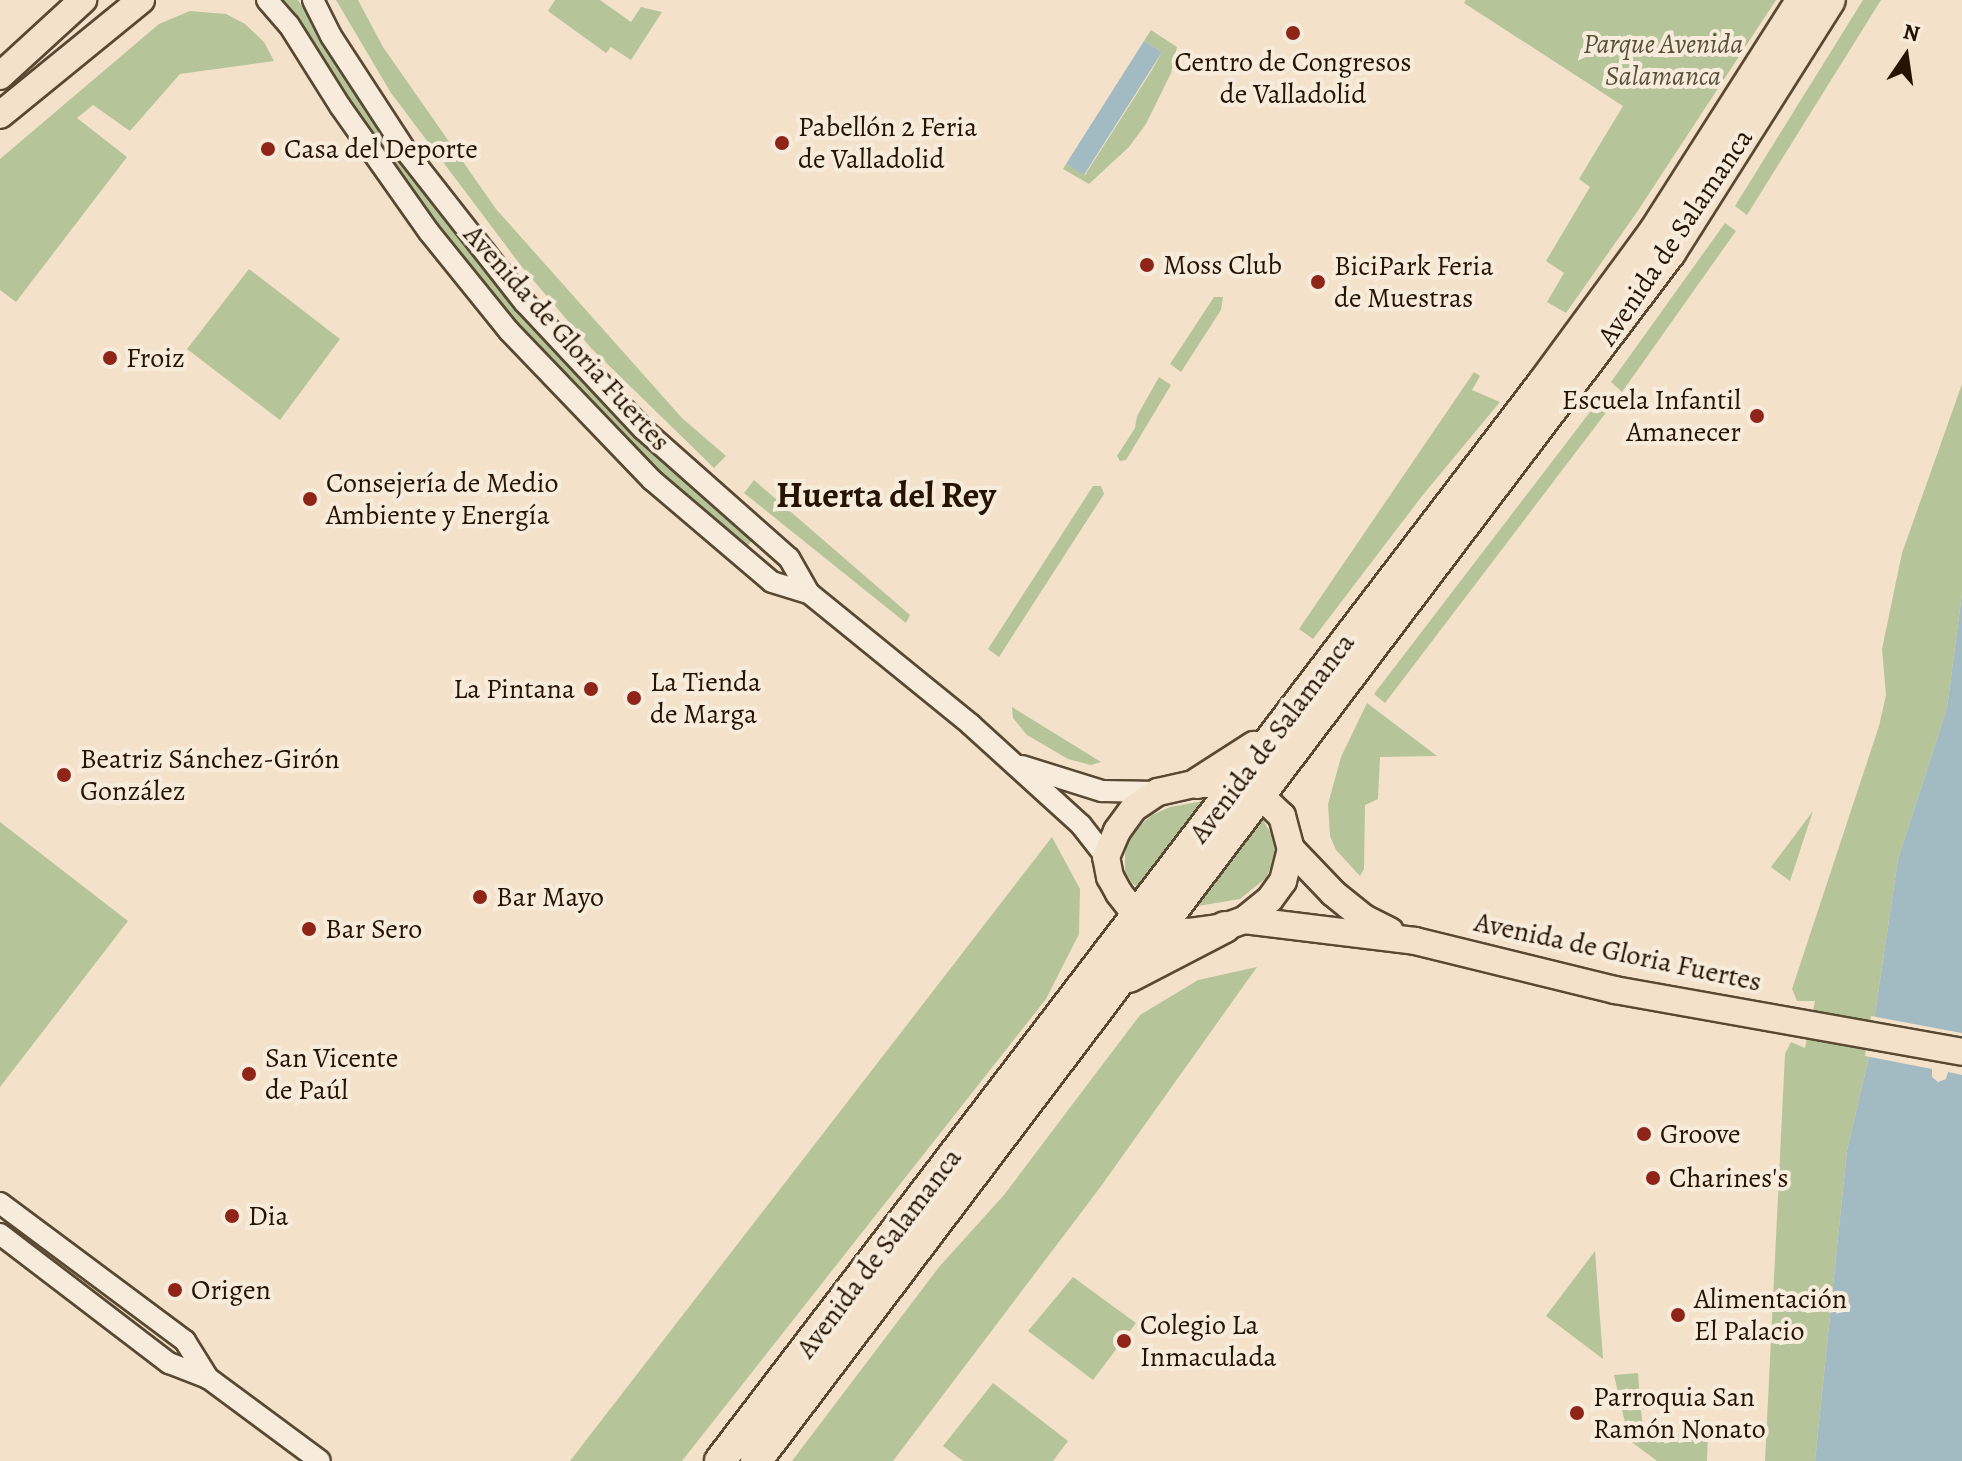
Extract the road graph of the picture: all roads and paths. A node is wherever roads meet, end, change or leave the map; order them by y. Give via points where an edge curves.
1 (83, 0) edge
2 (267, 0) edge
3 (313, 0) edge
4 (1802, 0) edge
5 (1830, 0) edge
6 (141, 1) edge
7 (0, 76) edge
8 (0, 115) edge
9 (809, 593) junction
10 (1273, 735) junction
11 (1014, 763) junction
12 (1198, 783) junction
13 (1158, 792) junction
14 (1249, 792) junction
15 (1291, 849) junction
16 (1106, 857) junction
17 (1148, 923) junction
18 (1234, 923) junction
19 (1415, 941) junction
20 (1120, 981) junction
21 (1962, 1052) edge
22 (0, 1203) edge
23 (0, 1234) edge
24 (208, 1378) junction
25 (320, 1461) edge
26 (720, 1461) edge
27 (756, 1461) edge

1 - 7 main road
2 - 9 street, Avenida de Gloria Fuertes via 429,232 509,331 652,480 772,582
3 - 9 street, Avenida de Gloria Fuertes via 408,154 525,303 643,429 789,558
4 - 10 highway, Avenida de Salamanca via 1654,232
5 - 14 highway, Avenida de Salamanca via 1670,253
6 - 8 main road
9 - 11 street, Avenida de Gloria Fuertes
10 - 12 highway
10 - 14 highway, Avenida de Salamanca
11 - 13 street, Avenida de Gloria Fuertes via 1091,789
11 - 16 street, Avenida de Gloria Fuertes via 1081,825
12 - 13 main road
12 - 14 main road
13 - 16 main road via 1134,808
14 - 15 main road via 1282,816
14 - 17 highway, Avenida de Salamanca
15 - 18 main road via 1283,881 1270,899
15 - 19 main road, Avenida de Gloria Fuertes via 1364,918
16 - 17 main road via 1114,885
17 - 18 main road, Avenida de Gloria Fuertes via 1191,932
17 - 20 highway, Avenida de Salamanca
17 - 26 highway, Avenida de Salamanca
18 - 19 main road, Avenida de Gloria Fuertes
18 - 20 highway
19 - 21 main road, Avenida de Gloria Fuertes via 1615,990
20 - 27 highway, Avenida de Salamanca
22 - 24 street via 185,1341
23 - 24 street via 169,1363
24 - 25 street

